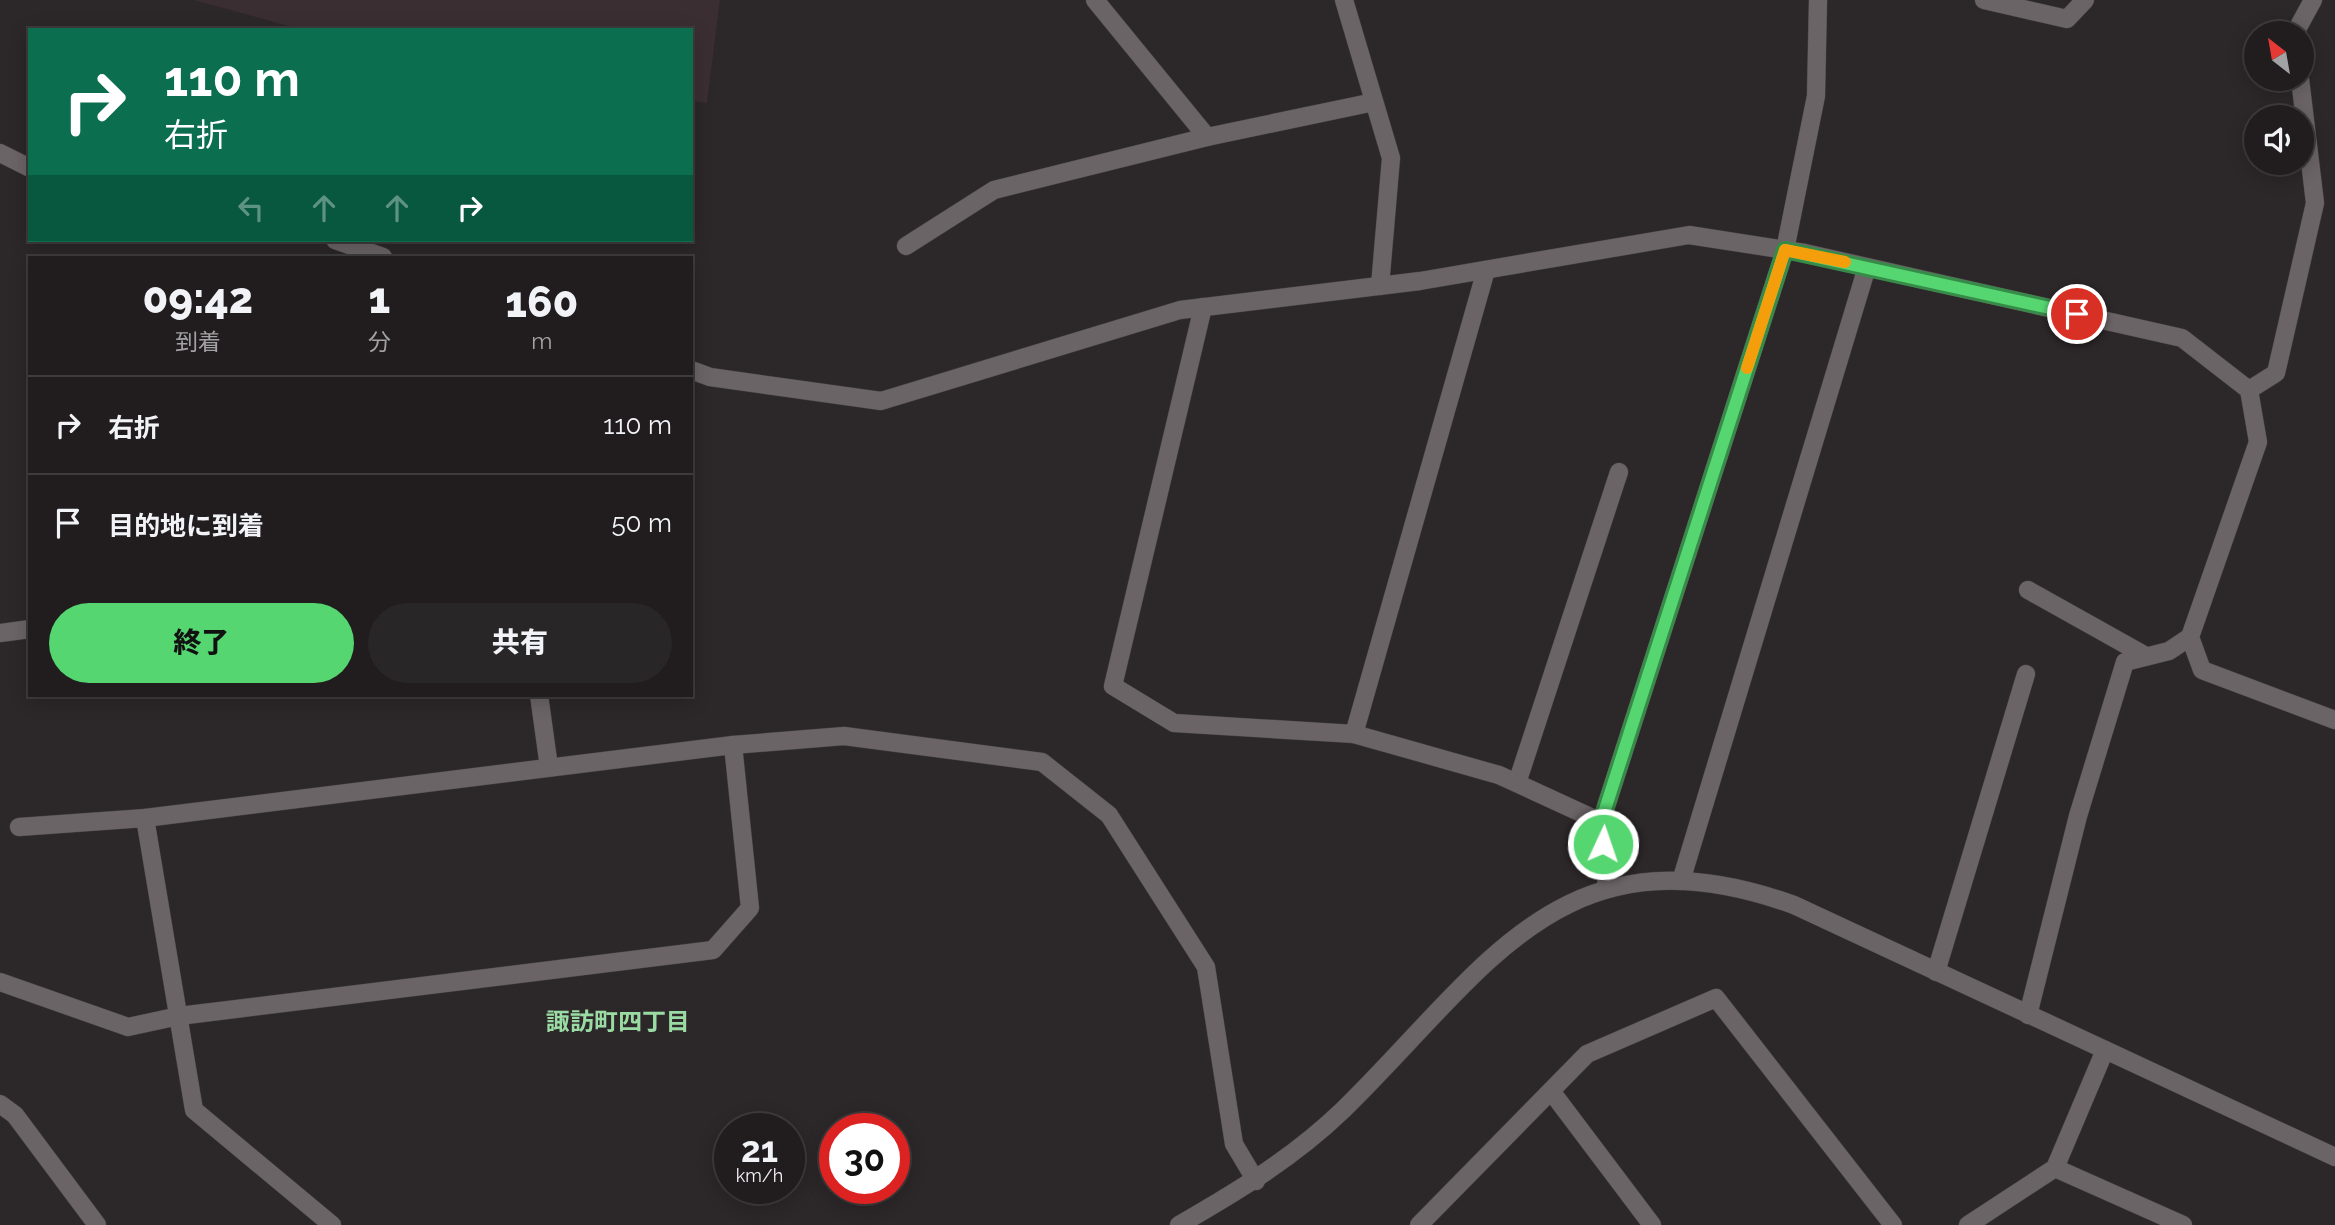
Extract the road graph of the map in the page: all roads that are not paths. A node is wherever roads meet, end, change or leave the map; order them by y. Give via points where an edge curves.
1 (1095, 0) edge
2 (1345, 0) edge
3 (1818, 0) edge
4 (1984, 0) edge
5 (2085, 0) edge
6 (2313, 0) edge
7 (2302, 21) edge
8 (2301, 91) edge
9 (1374, 102) junction
10 (1207, 137) junction
11 (0, 153) edge
12 (28, 167) edge
13 (341, 242) edge
14 (906, 246) dead end
15 (1785, 250) junction
16 (380, 256) edge
17 (1867, 267) junction
18 (1486, 270) junction
19 (1380, 286) junction
20 (1203, 307) junction
21 (693, 371) edge
22 (2249, 390) junction
23 (1619, 472) dead end
24 (2028, 590) dead end
25 (28, 629) edge
26 (0, 633) edge
27 (2190, 637) junction
28 (2146, 656) junction
29 (2025, 674) dead end
30 (539, 697) edge
31 (2335, 720) edge
32 (1354, 734) junction
33 (733, 745) junction
34 (549, 767) junction
35 (1517, 783) junction
36 (145, 818) junction
37 (1601, 822) junction
38 (19, 827) dead end
39 (1681, 881) junction
40 (1607, 888) junction
41 (1936, 972) junction
42 (0, 982) edge
43 (2028, 1015) junction
44 (179, 1016) junction
45 (2105, 1050) junction
46 (1551, 1091) junction
47 (0, 1104) edge
48 (2335, 1157) edge
49 (2055, 1168) junction
50 (1256, 1181) junction
51 (1423, 1224) edge
52 (97, 1225) edge
53 (332, 1225) edge
54 (1179, 1225) edge
55 (1652, 1225) edge
56 (1893, 1225) edge
57 (1968, 1225) edge
58 (2183, 1225) edge

1 - 10 street
2 - 9 street
3 - 15 street via 1816,96
4 - 5 street via 2067,19
6 - 7 street
8 - 22 street via 2315,203 2276,373
9 - 10 street
9 - 19 street via 1391,158
10 - 14 street via 994,190
11 - 12 street
13 - 16 street
15 - 17 street
15 - 18 street via 1689,235
15 - 37 street
17 - 22 street via 2182,338
17 - 39 street
18 - 19 street
18 - 32 street
19 - 20 street
20 - 21 street via 1140,321 881,401
20 - 32 street via 1113,686 1174,723
22 - 27 street via 2258,442
23 - 35 street
24 - 28 street
25 - 26 street
27 - 28 street via 2169,651
27 - 31 street via 2202,670
28 - 43 street via 2125,662 2078,816
29 - 41 street
30 - 34 street
32 - 35 street
33 - 34 street
33 - 44 street via 750,908 713,950
33 - 50 street via 844,736 1042,762 1109,815 1206,967 1234,1144
34 - 36 street
35 - 37 street
36 - 38 street
36 - 44 street
37 - 40 street
39 - 40 street
39 - 41 street via 1743,888 1794,905
40 - 50 street via 1572,900 1521,932 1481,966 1342,1110
41 - 43 street
42 - 44 street via 128,1027
43 - 45 street
44 - 53 street via 194,1110
45 - 48 street
45 - 49 street
46 - 51 street
46 - 55 street
46 - 56 street via 1587,1054 1716,998
47 - 52 street via 15,1115
49 - 57 street
49 - 58 street
50 - 54 street

